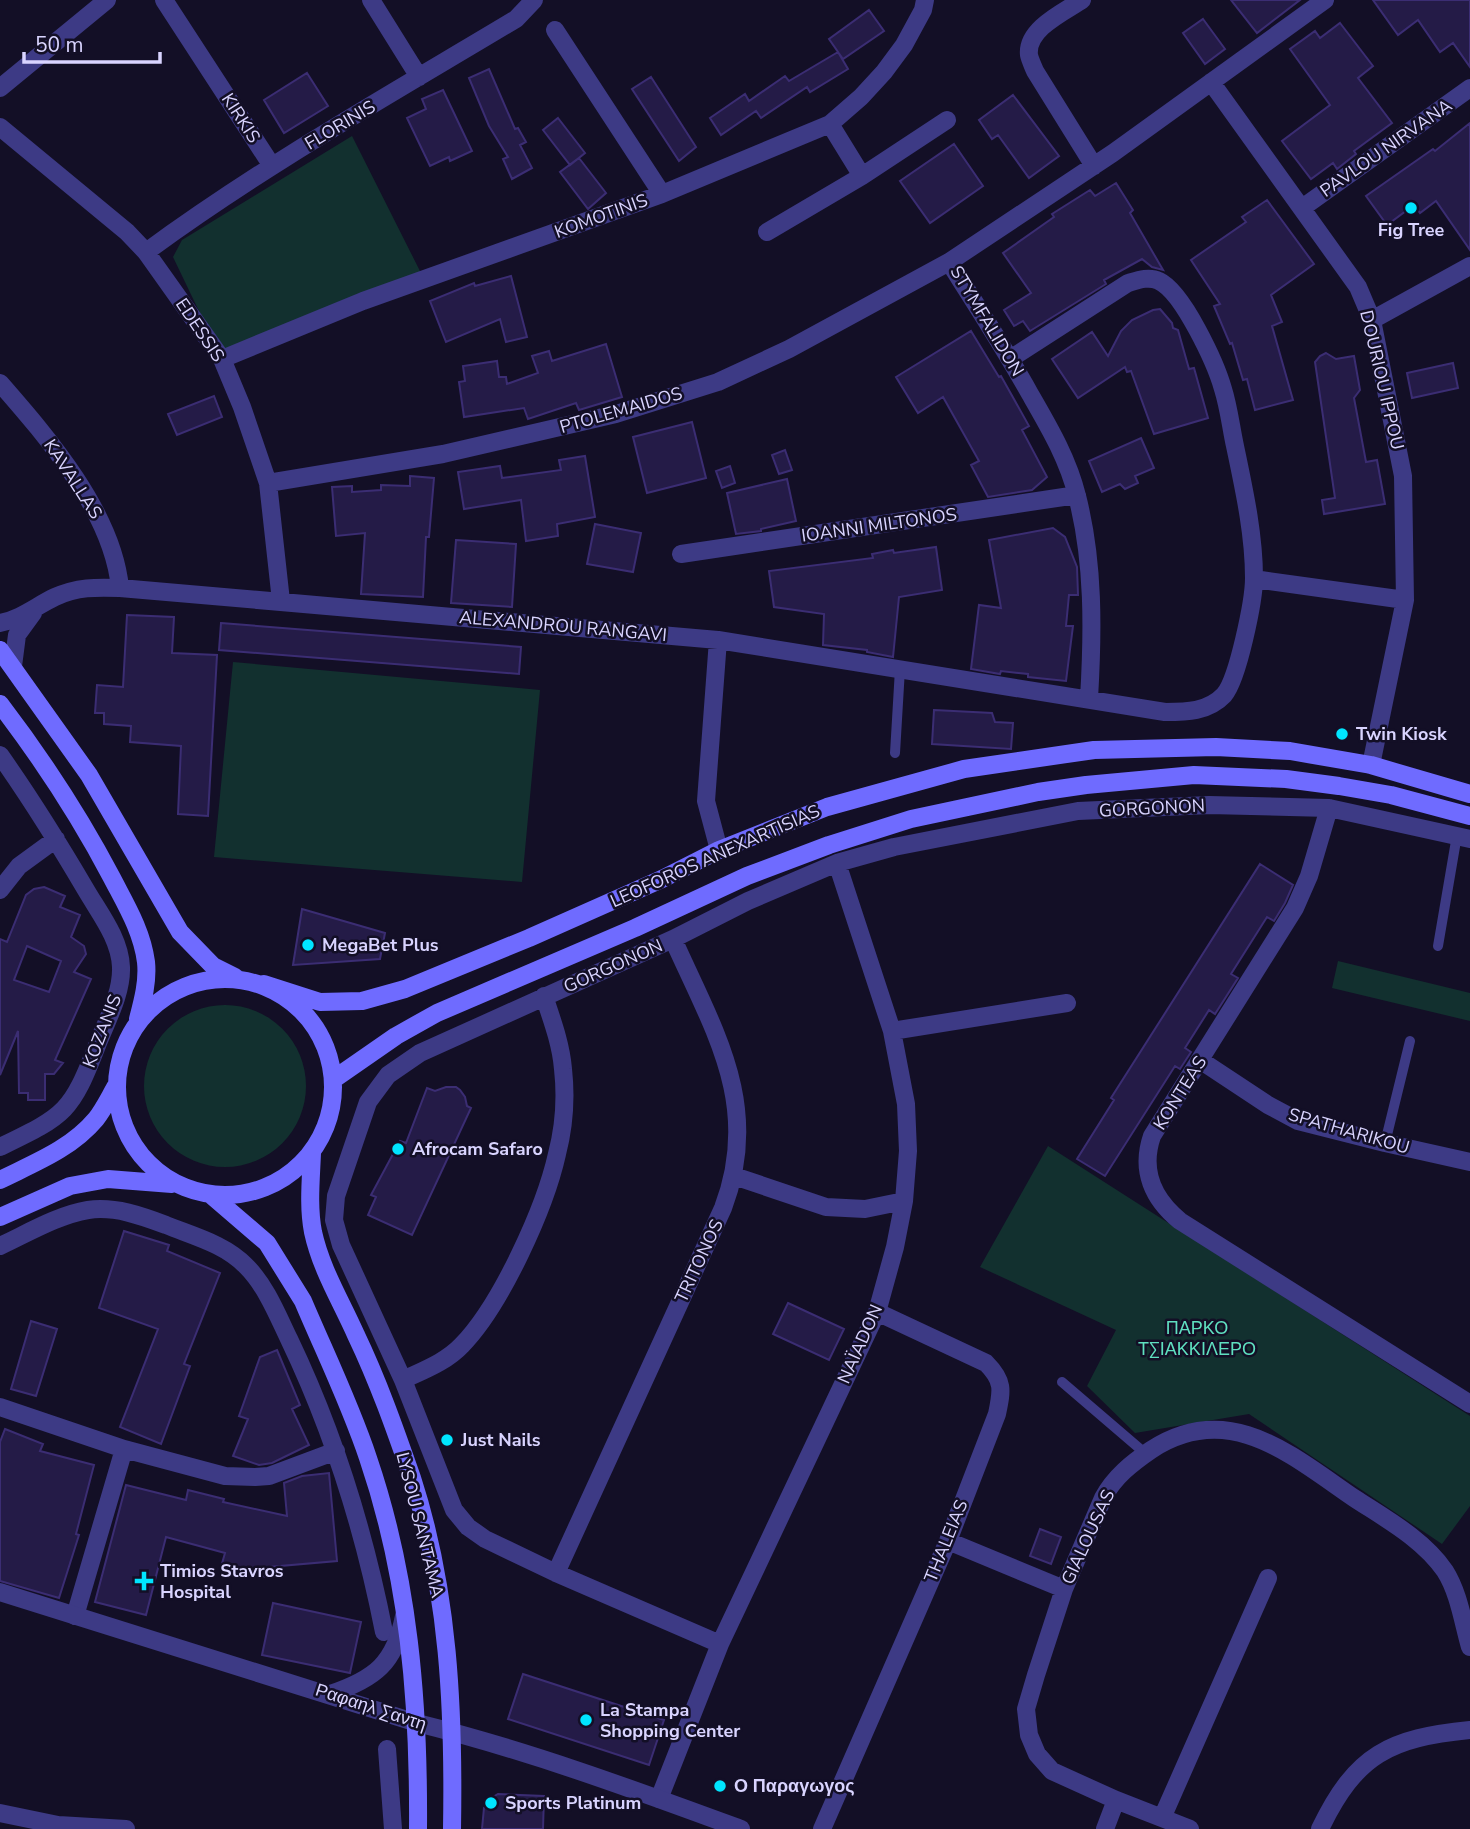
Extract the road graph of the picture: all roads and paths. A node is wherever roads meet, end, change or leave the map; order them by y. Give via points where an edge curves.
1 (107, 0) edge
2 (164, 0) edge
3 (371, 0) edge
4 (534, 0) edge
5 (925, 0) edge
6 (1082, 0) edge
7 (1325, 0) edge
8 (555, 30) dead end
9 (419, 77) junction
10 (1211, 82) junction
11 (0, 88) edge
12 (1470, 88) edge
13 (947, 120) dead end
14 (830, 124) junction
15 (0, 127) edge
16 (272, 166) junction
17 (1094, 166) junction
18 (862, 176) junction
19 (662, 194) junction
20 (1302, 208) junction
21 (767, 232) dead end
22 (146, 252) junction
23 (949, 261) junction
24 (1470, 266) edge
25 (1372, 320) junction
26 (222, 359) junction
27 (1010, 359) junction
28 (0, 383) edge
29 (268, 483) junction
30 (1077, 495) junction
31 (681, 554) dead end
32 (1254, 579) junction
33 (120, 588) junction
34 (1405, 600) junction
35 (281, 601) junction
36 (38, 607) junction
37 (0, 623) edge
38 (718, 640) junction
39 (0, 650) edge
40 (13, 666) junction
41 (900, 669) junction
42 (1089, 699) junction
43 (0, 704) edge
44 (895, 753) dead end
45 (0, 755) edge
46 (1371, 765) junction
47 (1470, 794) edge
48 (1329, 808) junction
49 (1470, 816) edge
50 (1463, 837) edge
51 (56, 839) junction
52 (719, 850) junction
53 (837, 863) junction
54 (0, 890) edge
55 (673, 939) junction
56 (1438, 946) dead end
57 (238, 979) junction
58 (264, 984) junction
59 (544, 996) junction
60 (1068, 1003) dead end
61 (137, 1023) junction
62 (892, 1031) junction
63 (1410, 1041) dead end
64 (1200, 1060) junction
65 (334, 1079) junction
66 (116, 1086) junction
67 (1385, 1143) junction
68 (0, 1147) edge
69 (312, 1153) junction
70 (1470, 1162) edge
71 (734, 1175) junction
72 (0, 1180) edge
73 (176, 1184) junction
74 (211, 1195) junction
75 (904, 1200) junction
76 (0, 1217) edge
77 (0, 1247) edge
78 (877, 1312) junction
79 (403, 1380) junction
80 (1062, 1382) dead end
81 (1470, 1404) edge
82 (0, 1407) edge
83 (124, 1449) junction
84 (336, 1451) junction
85 (1146, 1454) junction
86 (948, 1541) junction
87 (556, 1573) junction
88 (1268, 1577) dead end
89 (1064, 1588) junction
90 (0, 1592) edge
91 (406, 1610) junction
92 (75, 1616) junction
93 (384, 1632) dead end
94 (720, 1644) junction
95 (1470, 1647) edge
96 (330, 1694) junction
97 (417, 1723) junction
98 (1470, 1730) edge
99 (453, 1732) junction
100 (387, 1749) dead end
101 (659, 1799) junction
102 (1116, 1800) junction
103 (0, 1813) edge
104 (1162, 1818) junction
105 (126, 1829) edge
106 (393, 1829) edge
107 (418, 1829) edge
108 (452, 1829) edge
109 (741, 1829) edge
110 (822, 1829) edge
111 (1105, 1829) edge
112 (1190, 1829) edge
113 (1320, 1829) edge

1 - 11 street
2 - 16 street, KIRKIS
3 - 9 street
4 - 9 street, FLORINIS via 516,19
5 - 14 street, KOMOTINIS via 904,45 884,72
6 - 17 street via 1039,30 1031,40 1029,54
7 - 10 street, STYMFALIDON
8 - 19 street
9 - 16 street, FLORINIS
10 - 17 street, STYMFALIDON
10 - 20 street, DOURIOU IPPOU
12 - 20 street, PAVLOU NIRVANA
13 - 18 street
14 - 18 street
14 - 19 street, KOMOTINIS
15 - 22 street, EDESSIS
16 - 22 street, FLORINIS
17 - 23 street, STYMFALIDON
18 - 21 street
19 - 26 street, KOMOTINIS via 363,301
20 - 25 street, DOURIOU IPPOU via 1358,287
22 - 26 street, EDESSIS
23 - 27 street, STYMFALIDON
23 - 29 street, PTOLEMAIDOS via 789,349 705,386 616,415 443,454
24 - 25 street
25 - 34 street, DOURIOU IPPOU via 1403,476
26 - 29 street, EDESSIS
27 - 30 street, STYMFALIDON via 1060,448
27 - 32 street via 1128,283 1150,279 1171,290 1193,322 1223,387 1246,496
28 - 33 street, KAVALLAS via 57,451 101,522 118,567
29 - 35 street, EDESSIS
30 - 31 street, IOANNI MILTONOS
30 - 42 street, STYMFALIDON via 1091,594
32 - 34 street
32 - 42 street via 1233,680 1206,708 1164,712
33 - 35 street, ALEXANDROU RANGAVI
33 - 36 street, ALEXANDROU RANGAVI via 90,586
34 - 46 street, DOURIOU IPPOU
35 - 38 street, ALEXANDROU RANGAVI
36 - 37 street, ALEXANDROU RANGAVI
36 - 40 street, ALEXANDROU RANGAVI via 17,635
38 - 41 street, ALEXANDROU RANGAVI
38 - 52 street via 706,802
39 - 40 main road
40 - 57 main road via 89,775 180,932 213,966
41 - 42 street, ALEXANDROU RANGAVI
41 - 44 lane
43 - 61 main road via 98,850 137,929 146,982
45 - 51 street, KOZANIS
46 - 47 main road, LEOFOROS ANEXARTISIAS
46 - 52 main road, LEOFOROS ANEXARTISIAS via 1290,751 1216,747 1094,750 964,769 827,807
48 - 50 street, GORGONON
48 - 53 street, GORGONON via 1209,805 1078,811 894,847
48 - 64 street, KONTEAS via 1303,893
49 - 65 main road, LEOFOROS ANEXARTISIAS via 1339,786 1195,775 1038,792 911,819 747,876 437,1013 396,1035
50 - 56 lane
51 - 54 street via 19,866
51 - 68 street, KOZANIS via 115,939 121,980 74,1099 49,1123
52 - 58 main road, LEOFOROS ANEXARTISIAS via 529,938 383,996 320,1002
53 - 55 street, GORGONON
53 - 62 street, NAÏADON
55 - 59 street, GORGONON
55 - 71 street, TRITONOS via 721,1046 734,1087 738,1124
57 - 58 main road
57 - 61 main road via 209,979 181,987
58 - 65 main road via 289,998 312,1020 327,1048
59 - 79 street via 563,1068 562,1126 552,1175 519,1253 474,1331 439,1363
59 - 79 street, GORGONON via 409,1059 381,1083 368,1102 336,1196 334,1220 349,1265
60 - 62 street
61 - 66 main road via 122,1053
62 - 75 street, NAÏADON via 906,1104
63 - 67 lane
64 - 67 street, SPATHARIKOU via 1298,1121
64 - 81 street, KONTEAS via 1148,1149 1149,1177 1160,1202 1180,1222
65 - 69 main road via 333,1105
66 - 72 main road via 83,1133
66 - 73 main road via 120,1116 132,1143 150,1167
67 - 70 street, SPATHARIKOU
69 - 74 main road via 292,1173 267,1188
69 - 99 main road, LYSOU SANTAMA via 311,1214 320,1256 383,1398 423,1520 442,1614
71 - 75 street via 825,1207 865,1209
71 - 87 street, TRITONOS
73 - 74 main road
73 - 76 main road via 108,1179 70,1185
74 - 91 main road, LYSOU SANTAMA via 267,1243 303,1301 368,1457 390,1531
75 - 78 street, NAÏADON
77 - 84 street via 66,1216 101,1209 146,1217 222,1248 246,1265 271,1304
78 - 86 street, THALEIAS via 986,1363 1001,1384 997,1414
78 - 94 street, NAÏADON
79 - 87 street, GORGONON via 449,1500 468,1527
80 - 85 lane
82 - 83 street
83 - 84 street via 216,1474 248,1477 282,1472
83 - 92 street
84 - 93 street via 364,1540
85 - 89 street, GIALOUSAS via 1109,1488
85 - 95 street, GIALOUSAS via 1162,1443 1215,1430 1239,1431 1278,1446 1434,1557 1447,1574
86 - 89 street
86 - 110 street, THALEIAS
87 - 94 street
88 - 104 street
89 - 102 street, GIALOUSAS via 1027,1709 1029,1735 1052,1771
90 - 92 street, Ραφαηλ Σαντη
91 - 96 street via 400,1637 387,1661 359,1683
91 - 97 main road, LYSOU SANTAMA
92 - 96 street, Ραφαηλ Σαντη
94 - 101 street, NAÏADON
96 - 97 street, Ραφαηλ Σαντη
97 - 99 street, Ραφαηλ Σαντη
97 - 107 main road, LYSOU SANTAMA
98 - 113 street via 1429,1734 1383,1752 1348,1782
99 - 101 street, Ραφαηλ Σαντη
99 - 108 main road, LYSOU SANTAMA
100 - 106 street
101 - 109 street, Ραφαηλ Σαντη
102 - 104 street, GIALOUSAS
102 - 111 street
103 - 105 street via 58,1825
104 - 112 street, GIALOUSAS

